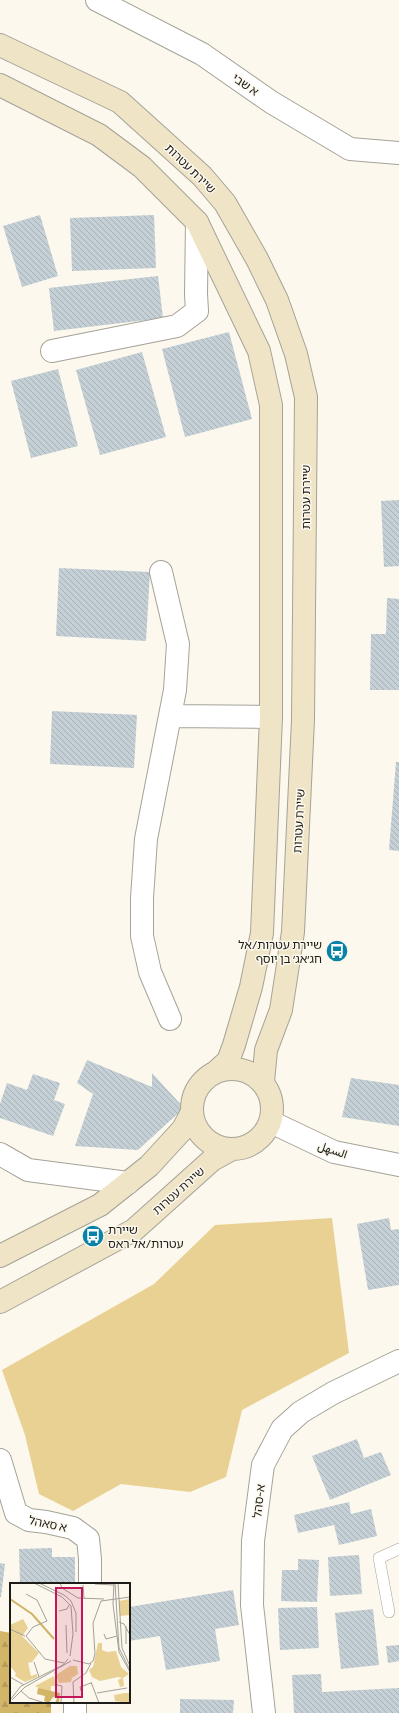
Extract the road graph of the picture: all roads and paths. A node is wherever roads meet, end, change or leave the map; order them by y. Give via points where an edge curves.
1 (97, 0) edge
2 (0, 45) edge
3 (0, 85) edge
4 (399, 153) edge
5 (197, 222) junction
6 (52, 351) dead end
7 (161, 572) dead end
8 (170, 716) junction
9 (271, 717) junction
10 (170, 1019) dead end
11 (218, 1071) junction
12 (263, 1082) junction
13 (192, 1112) junction
14 (271, 1122) junction
15 (232, 1149) junction
16 (0, 1154) edge
17 (399, 1165) edge
18 (128, 1183) junction
19 (0, 1256) edge
20 (0, 1302) edge
21 (399, 1361) edge
22 (0, 1460) edge
23 (399, 1549) edge
24 (90, 1583) edge
25 (389, 1612) dead end
26 (264, 1713) edge

1 - 4 street, א שבי via 202,54 271,102 350,148
2 - 12 main road, שיירת עטרות via 120,102 202,176 225,203 257,259 277,300 296,354 306,397 303,728 293,932 281,1010 266,1050
3 - 5 main road via 99,135 142,167
5 - 6 street via 197,311 177,326
5 - 9 main road via 258,351 271,405
7 - 8 street via 178,644 175,690
8 - 9 street
8 - 10 street via 146,839 142,898 142,936 150,972
9 - 11 main road via 262,933 251,987 234,1045 228,1060
11 - 12 main road via 231,1068 245,1070
11 - 13 main road via 205,1078 197,1089
12 - 14 main road via 270,1094 273,1108
13 - 15 main road via 195,1126 206,1140 218,1147
13 - 18 main road via 183,1130 149,1166
14 - 15 main road via 258,1140 246,1147
14 - 17 street, السهل via 334,1152
15 - 20 main road, שיירת עטרות via 212,1160 134,1230
16 - 18 street via 28,1170
18 - 19 main road via 100,1205
21 - 26 street, א-סהל via 333,1393 301,1412 282,1429 263,1465 253,1541 252,1605
22 - 24 street, א סאהל via 16,1513 29,1520 73,1528 88,1539
23 - 25 lane via 379,1558

